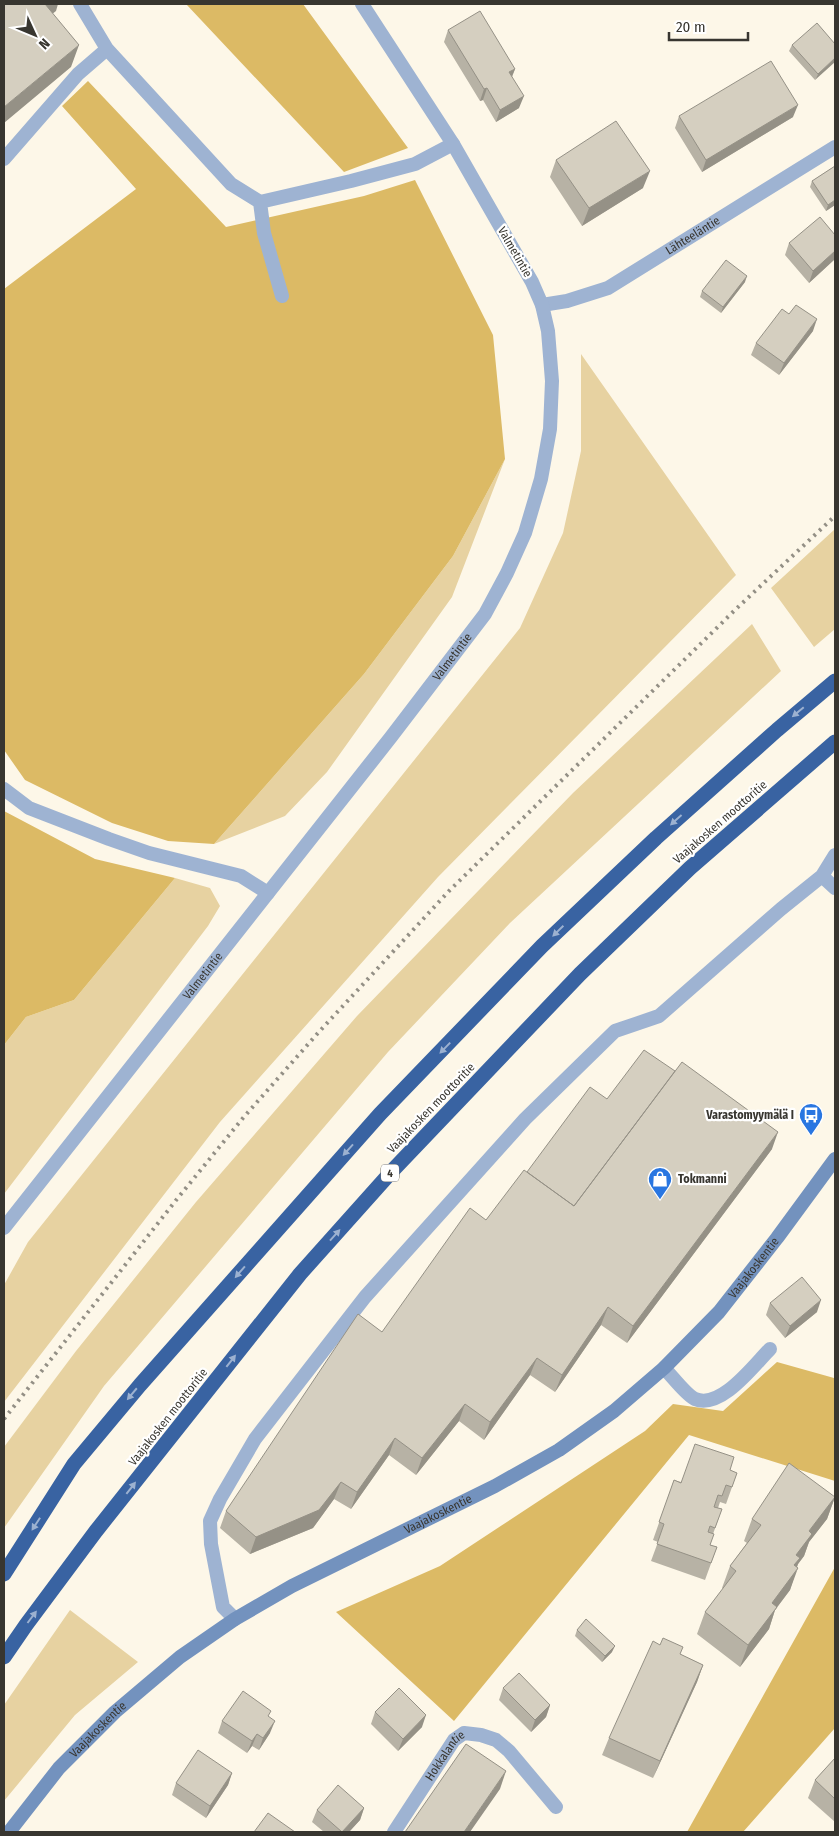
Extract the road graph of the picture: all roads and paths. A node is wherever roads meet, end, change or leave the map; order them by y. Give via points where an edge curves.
1 (80, 4) edge
2 (362, 4) edge
3 (107, 49) junction
4 (453, 144) junction
5 (835, 147) edge
6 (4, 159) edge
7 (260, 202) junction
8 (282, 296) dead end
9 (542, 305) junction
10 (835, 681) edge
11 (835, 742) edge
12 (4, 789) edge
13 (835, 855) edge
14 (822, 876) junction
15 (835, 888) edge
16 (268, 893) junction
17 (835, 1159) edge
18 (4, 1228) edge
19 (770, 1349) dead end
20 (664, 1368) junction
21 (4, 1574) edge
22 (235, 1620) junction
23 (4, 1657) edge
24 (556, 1807) dead end
25 (9, 1832) edge
26 (394, 1832) edge

1 - 3 street
2 - 4 street, Valmetintie
3 - 6 street via 78,74
3 - 7 street via 230,184
4 - 7 street via 415,164
4 - 9 street, Valmetintie
5 - 9 street, Lähteeläntie via 608,288
7 - 8 street via 264,233
9 - 16 street, Valmetintie via 548,331 552,381 550,429 541,479 525,533 507,573 485,614
10 -> 21 highway via 656,838 564,926 380,1114 74,1464
23 -> 11 highway, Vaajakosken moottoritie / 4 via 96,1531 300,1274 393,1170 580,974 690,868
12 - 16 street via 29,808 108,839 241,876
13 - 14 street
14 - 15 street
14 - 22 street via 659,1016 614,1030 526,1119 365,1297 255,1439 210,1521 211,1544 224,1607
16 - 18 street, Valmetintie
17 - 20 main road, Vaajakoskentie via 719,1312
19 - 20 street via 727,1392 708,1401 695,1398
20 - 22 main road, Vaajakoskentie via 614,1411 559,1450 495,1486 292,1586
22 - 25 main road, Vaajakoskentie via 180,1657 115,1712 59,1768
24 - 26 street, Hokkalantie via 496,1740 464,1733 454,1740

